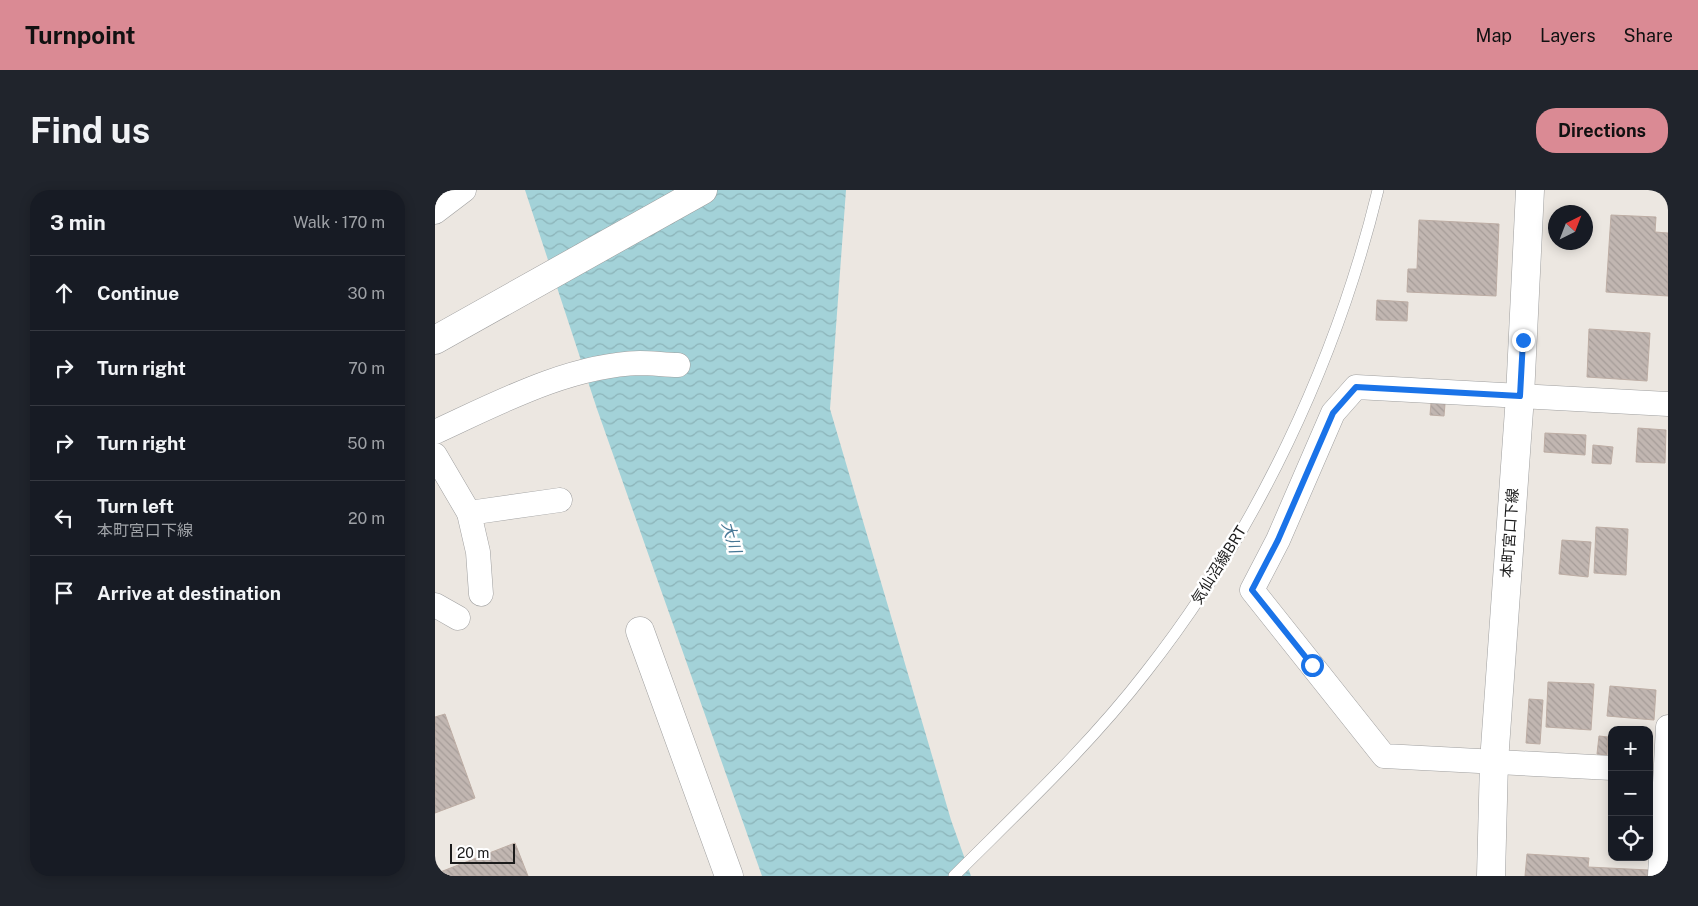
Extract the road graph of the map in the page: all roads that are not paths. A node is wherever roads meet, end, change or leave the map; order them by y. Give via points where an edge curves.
1 (464, 190) edge
2 (703, 190) edge
3 (1378, 190) edge
4 (1530, 190) edge
5 (435, 212) edge
6 (435, 340) edge
7 (678, 365) dead end
8 (1520, 396) junction
9 (1668, 404) edge
10 (435, 432) edge
11 (435, 455) edge
12 (560, 500) dead end
13 (469, 513) junction
14 (481, 594) dead end
15 (435, 605) edge
16 (458, 618) dead end
17 (640, 631) dead end
18 (1668, 727) edge
19 (1494, 762) junction
20 (1608, 768) edge
21 (1661, 771) edge
22 (729, 876) edge
23 (955, 876) edge
24 (1491, 876) edge
25 (1660, 876) edge

1 - 5 street
2 - 6 street
3 - 23 lane, 気仙沼線BRT via 1352,280 1309,393 1281,454 1225,556 1187,616 1117,708
4 - 8 street, 本町宮口下線
7 - 10 street via 640,363 597,368 498,401
8 - 9 street
8 - 19 street, 本町宮口下線
8 - 19 street via 1356,387 1333,413 1278,540 1252,590 1384,756
11 - 13 street
12 - 13 street
13 - 14 street via 478,552
15 - 16 street
17 - 22 street
18 - 21 street
19 - 20 street
19 - 24 street, 本町宮口下線
21 - 25 street

